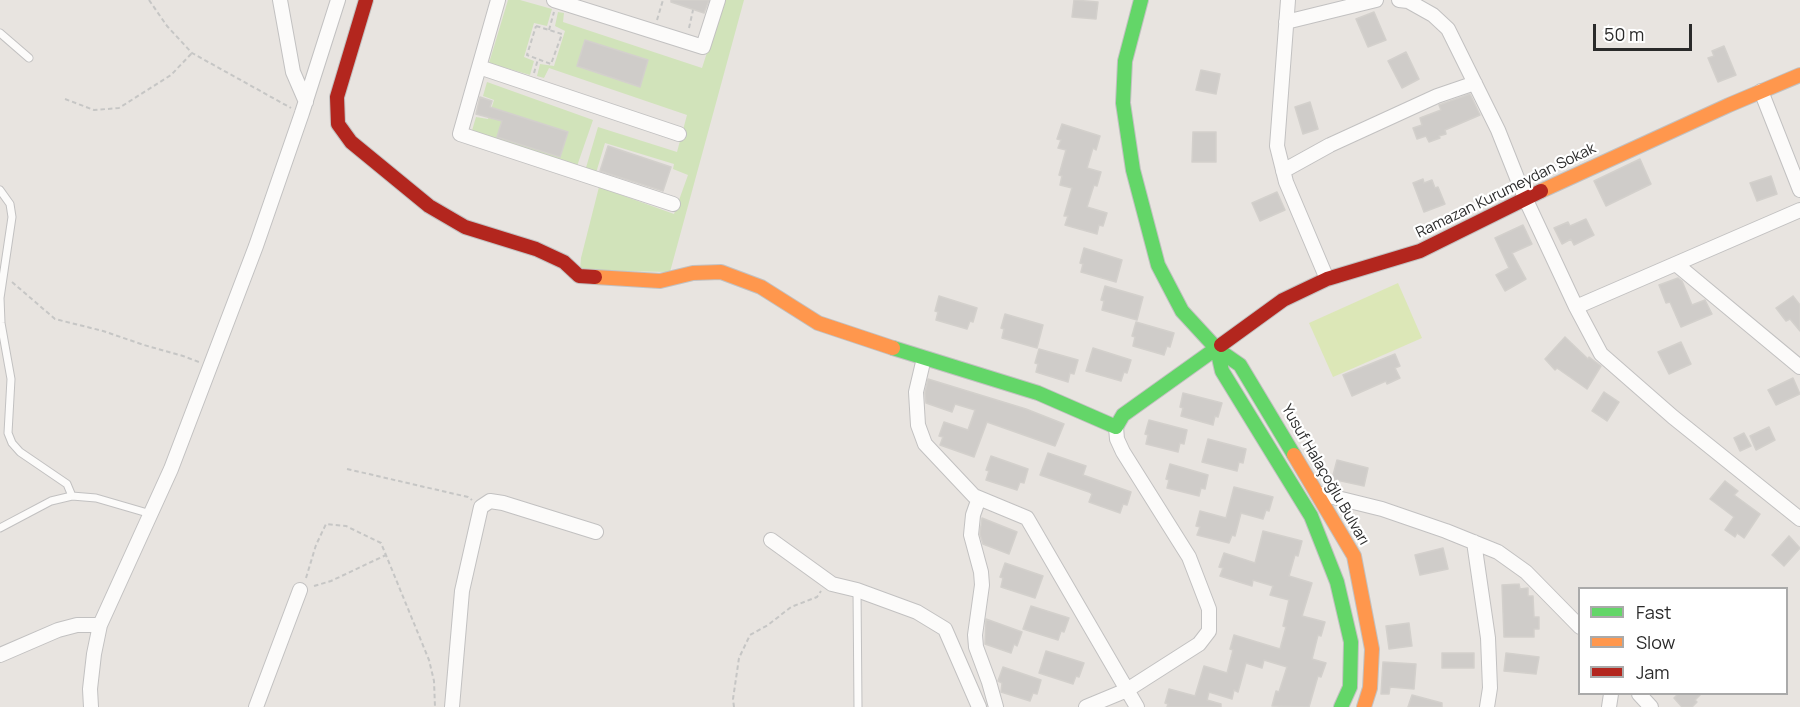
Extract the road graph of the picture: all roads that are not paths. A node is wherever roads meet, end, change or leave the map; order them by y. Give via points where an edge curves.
1 (280, 0) edge
2 (338, 0) edge
3 (366, 0) edge
4 (498, 0) edge
5 (718, 0) edge
6 (1141, 0) edge
7 (1288, 0) edge
8 (1376, 0) edge
9 (1399, 0) edge
10 (556, 1) edge
11 (1286, 22) junction
12 (0, 33) edge
13 (28, 58) dead end
14 (479, 68) junction
15 (1800, 75) edge
16 (1475, 83) junction
17 (1761, 91) junction
18 (304, 108) junction
19 (679, 134) dead end
20 (1283, 171) junction
21 (0, 190) edge
22 (1800, 190) edge
23 (1525, 198) junction
24 (673, 204) dead end
25 (1800, 210) edge
26 (1676, 264) junction
27 (1327, 279) junction
28 (1576, 307) junction
29 (1217, 349) junction
30 (924, 358) junction
31 (1800, 368) edge
32 (1116, 427) junction
33 (1317, 493) junction
34 (72, 496) junction
35 (979, 498) junction
36 (151, 514) junction
37 (1800, 519) edge
38 (0, 528) edge
39 (596, 532) dead end
40 (771, 540) dead end
41 (1474, 542) junction
42 (300, 590) road end
43 (857, 590) junction
44 (100, 625) junction
45 (1578, 625) edge
46 (0, 655) edge
47 (1127, 690) junction
48 (1641, 695) edge
49 (91, 707) edge
50 (256, 707) edge
51 (452, 707) edge
52 (858, 707) edge
53 (979, 707) edge
54 (996, 707) edge
55 (1086, 707) edge
56 (1137, 707) edge
57 (1341, 707) edge
58 (1364, 707) edge
59 (1487, 707) edge
60 (1651, 707) edge

1 - 18 street
2 - 18 street
3 - 30 street via 337,97 338,124 351,142 429,206 465,227 564,262 579,276 660,281 693,273 720,272 761,287 818,323
4 - 14 street
5 - 10 street via 703,47
6 - 29 street, Yusuf Halaçoğlu Bulvarı via 1125,61 1123,103 1133,170 1158,265 1182,311
7 - 11 street
8 - 11 street
9 - 16 street via 1433,15 1448,29
11 - 20 street via 1277,146
12 - 13 lane
14 - 19 street
14 - 24 street via 459,134
15 - 17 street, Ramazan Kurumeydan Sokak
16 - 20 street via 1330,145
16 - 23 street
17 - 22 street
17 - 23 street, Ramazan Kurumeydan Sokak
18 - 36 street via 256,246
20 - 27 street
21 - 34 lane via 10,204 12,217 0,310 11,379 9,438 20,452 67,484
23 - 27 street, Ramazan Kurumeydan Sokak via 1420,251
23 - 28 street
25 - 26 street
26 - 28 street
26 - 31 street
27 - 29 street, Ramazan Kurumeydan Sokak via 1283,300
28 - 37 street via 1601,354
29 - 32 street, Ramazan Kurumeydan Sokak via 1123,415
29 - 33 street, Yusuf Halaçoğlu Bulvarı via 1240,365
29 - 57 street, Yusuf Halaçoğlu Bulvarı via 1222,371 1311,516 1336,582 1351,642 1350,687
30 - 32 street via 1038,393
30 - 35 street via 916,392 918,425 925,444
32 - 47 street via 1122,452 1189,557 1209,609 1209,631 1199,644
33 - 41 street via 1382,509
33 - 58 street, Yusuf Halaçoğlu Bulvarı via 1354,556 1372,649 1370,688
34 - 36 lane via 96,498
34 - 38 lane via 51,501
35 - 47 street via 1027,518
35 - 54 street via 971,535 982,585 976,647
36 - 44 street
39 - 51 street via 503,502 490,501 481,507 462,591
40 - 43 street via 831,584
41 - 45 street via 1526,572
41 - 59 street via 1488,638
42 - 50 street
43 - 52 lane
43 - 53 street via 917,612 945,629
44 - 46 street via 58,630
44 - 49 street
47 - 55 street
47 - 56 street
48 - 60 street

